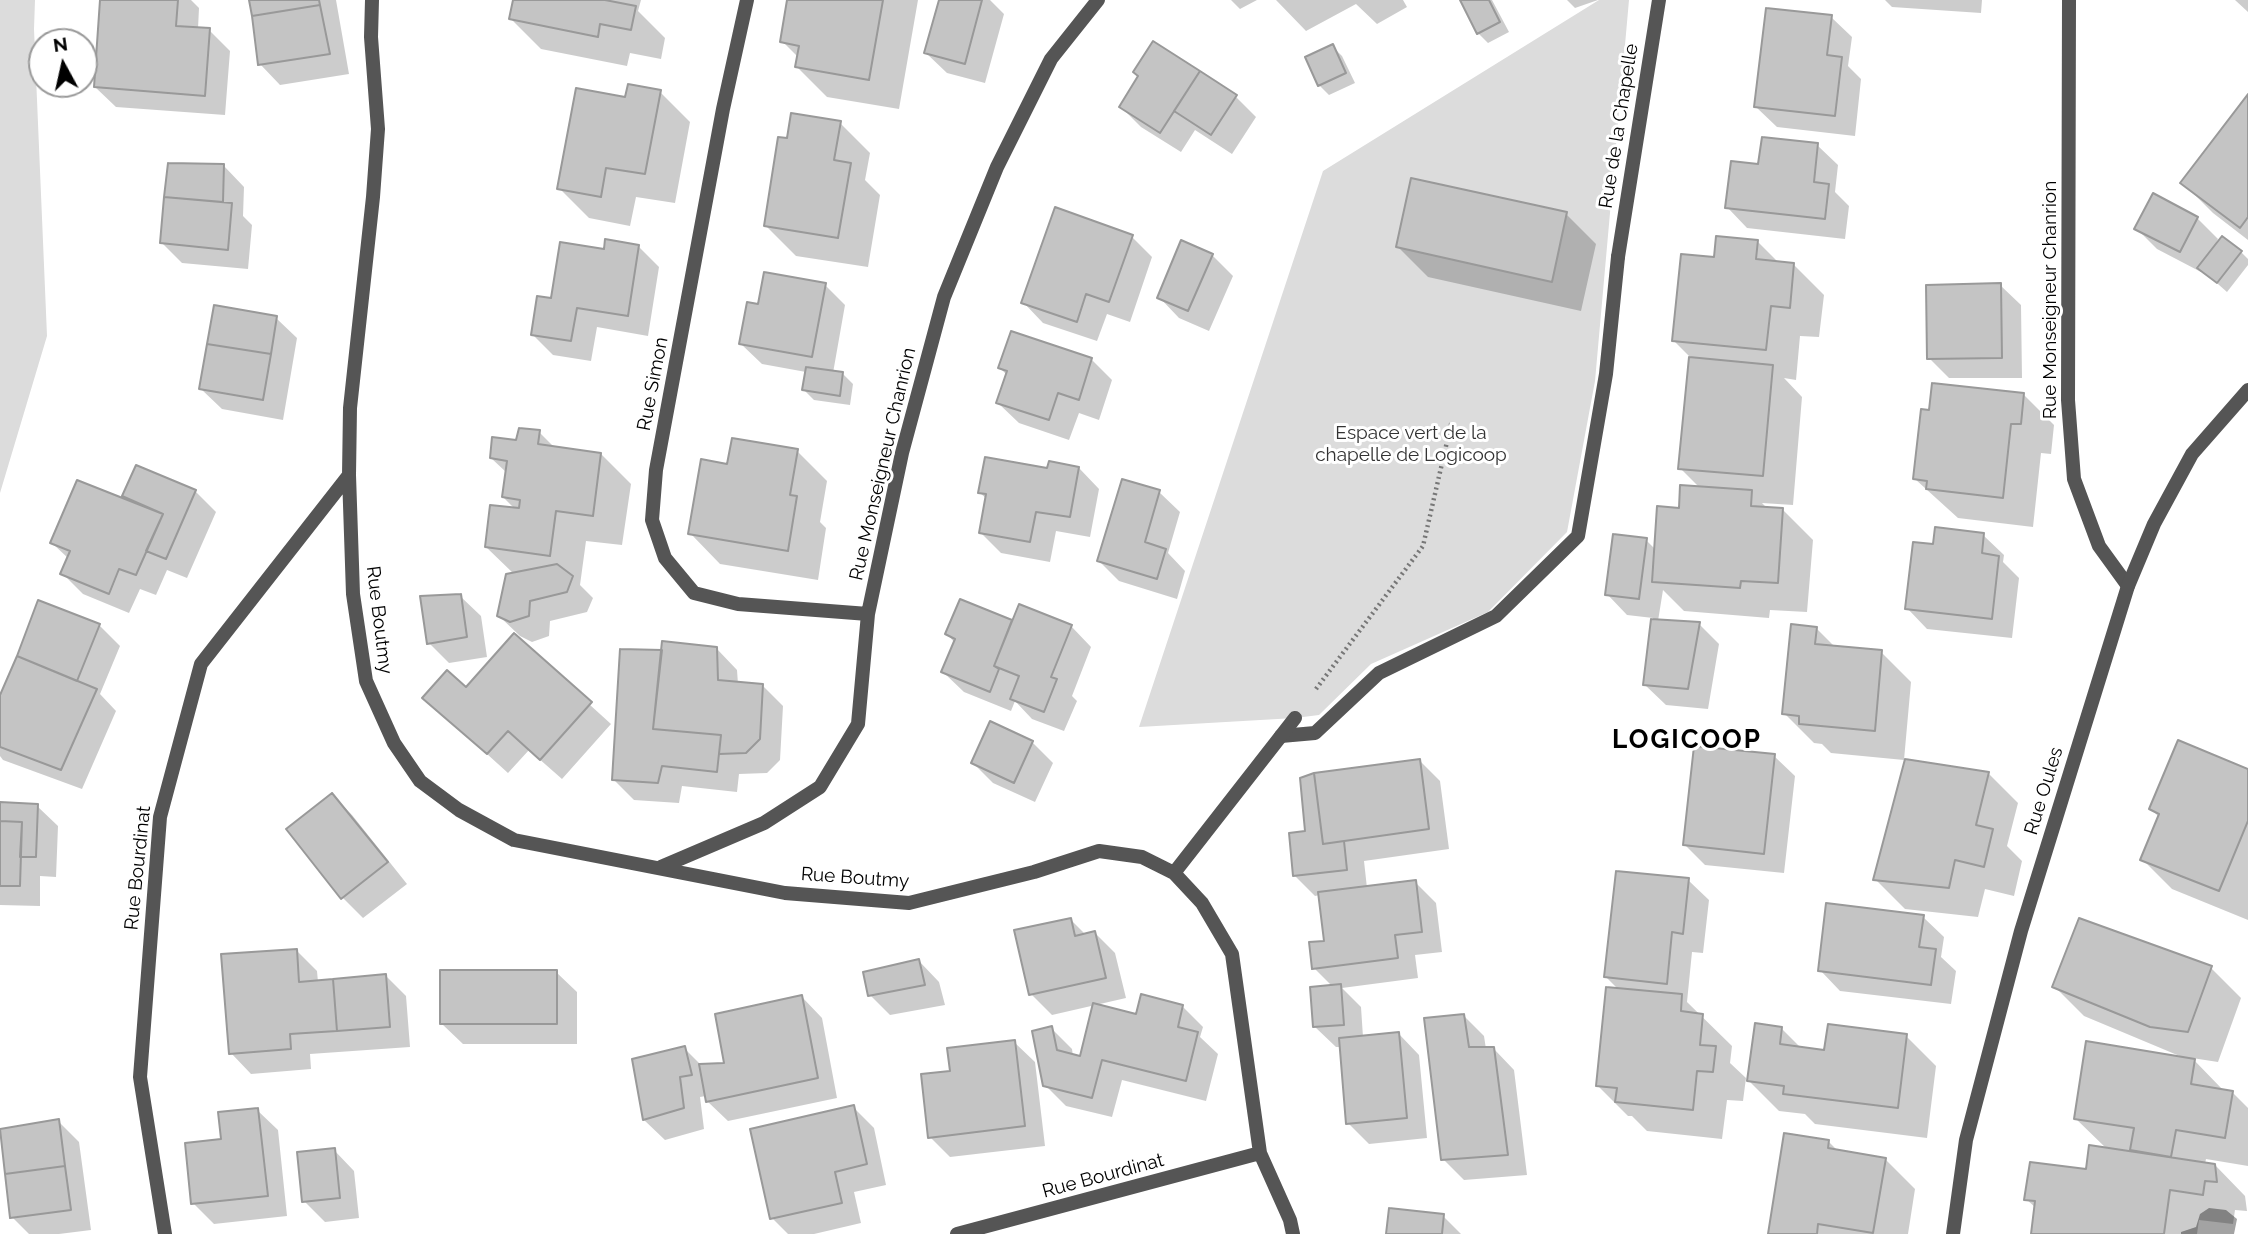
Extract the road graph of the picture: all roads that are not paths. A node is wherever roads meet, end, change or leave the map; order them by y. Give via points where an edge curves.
1 (372, 0) edge
2 (747, 0) edge
3 (1098, 0) edge
4 (1659, 0) edge
5 (2069, 0) edge
6 (2248, 390) edge
7 (349, 475) junction
8 (2128, 586) junction
9 (868, 614) junction
10 (1295, 718) road end
11 (1281, 736) junction
12 (661, 867) junction
13 (1174, 873) junction
14 (1260, 1153) junction
15 (165, 1234) edge
16 (957, 1234) edge
17 (1293, 1234) edge
18 (1953, 1234) edge

1 - 7 street, Rue Boutmy via 370,37 378,129 350,408
2 - 9 street, Rue Simon via 656,470 652,520 665,558 694,593 738,604
3 - 9 street, Rue Monseigneur Chanrion via 1051,59 997,167 944,297 902,453
4 - 11 street, Rue de la Chapelle via 1578,536 1496,617 1379,673 1315,733
5 - 8 street, Rue Monseigneur Chanrion via 2068,400 2074,479 2099,546
6 - 8 street, Rue Oules via 2192,454 2154,524
7 - 12 street, Rue Boutmy via 353,594 366,681 394,743 420,781 514,841
7 - 15 street, Rue Bourdinat via 201,664 160,817 140,1077
8 - 18 street, Rue Oules via 2021,931 1966,1140
9 - 12 street, Rue Monseigneur Chanrion via 858,724 820,787 764,823
10 - 11 street
11 - 13 street
12 - 13 street, Rue Boutmy via 785,892 909,903 1099,851 1142,857
13 - 14 street, Rue Boutmy via 1202,903 1232,954
14 - 16 street, Rue Bourdinat
14 - 17 street, Rue Boutmy

